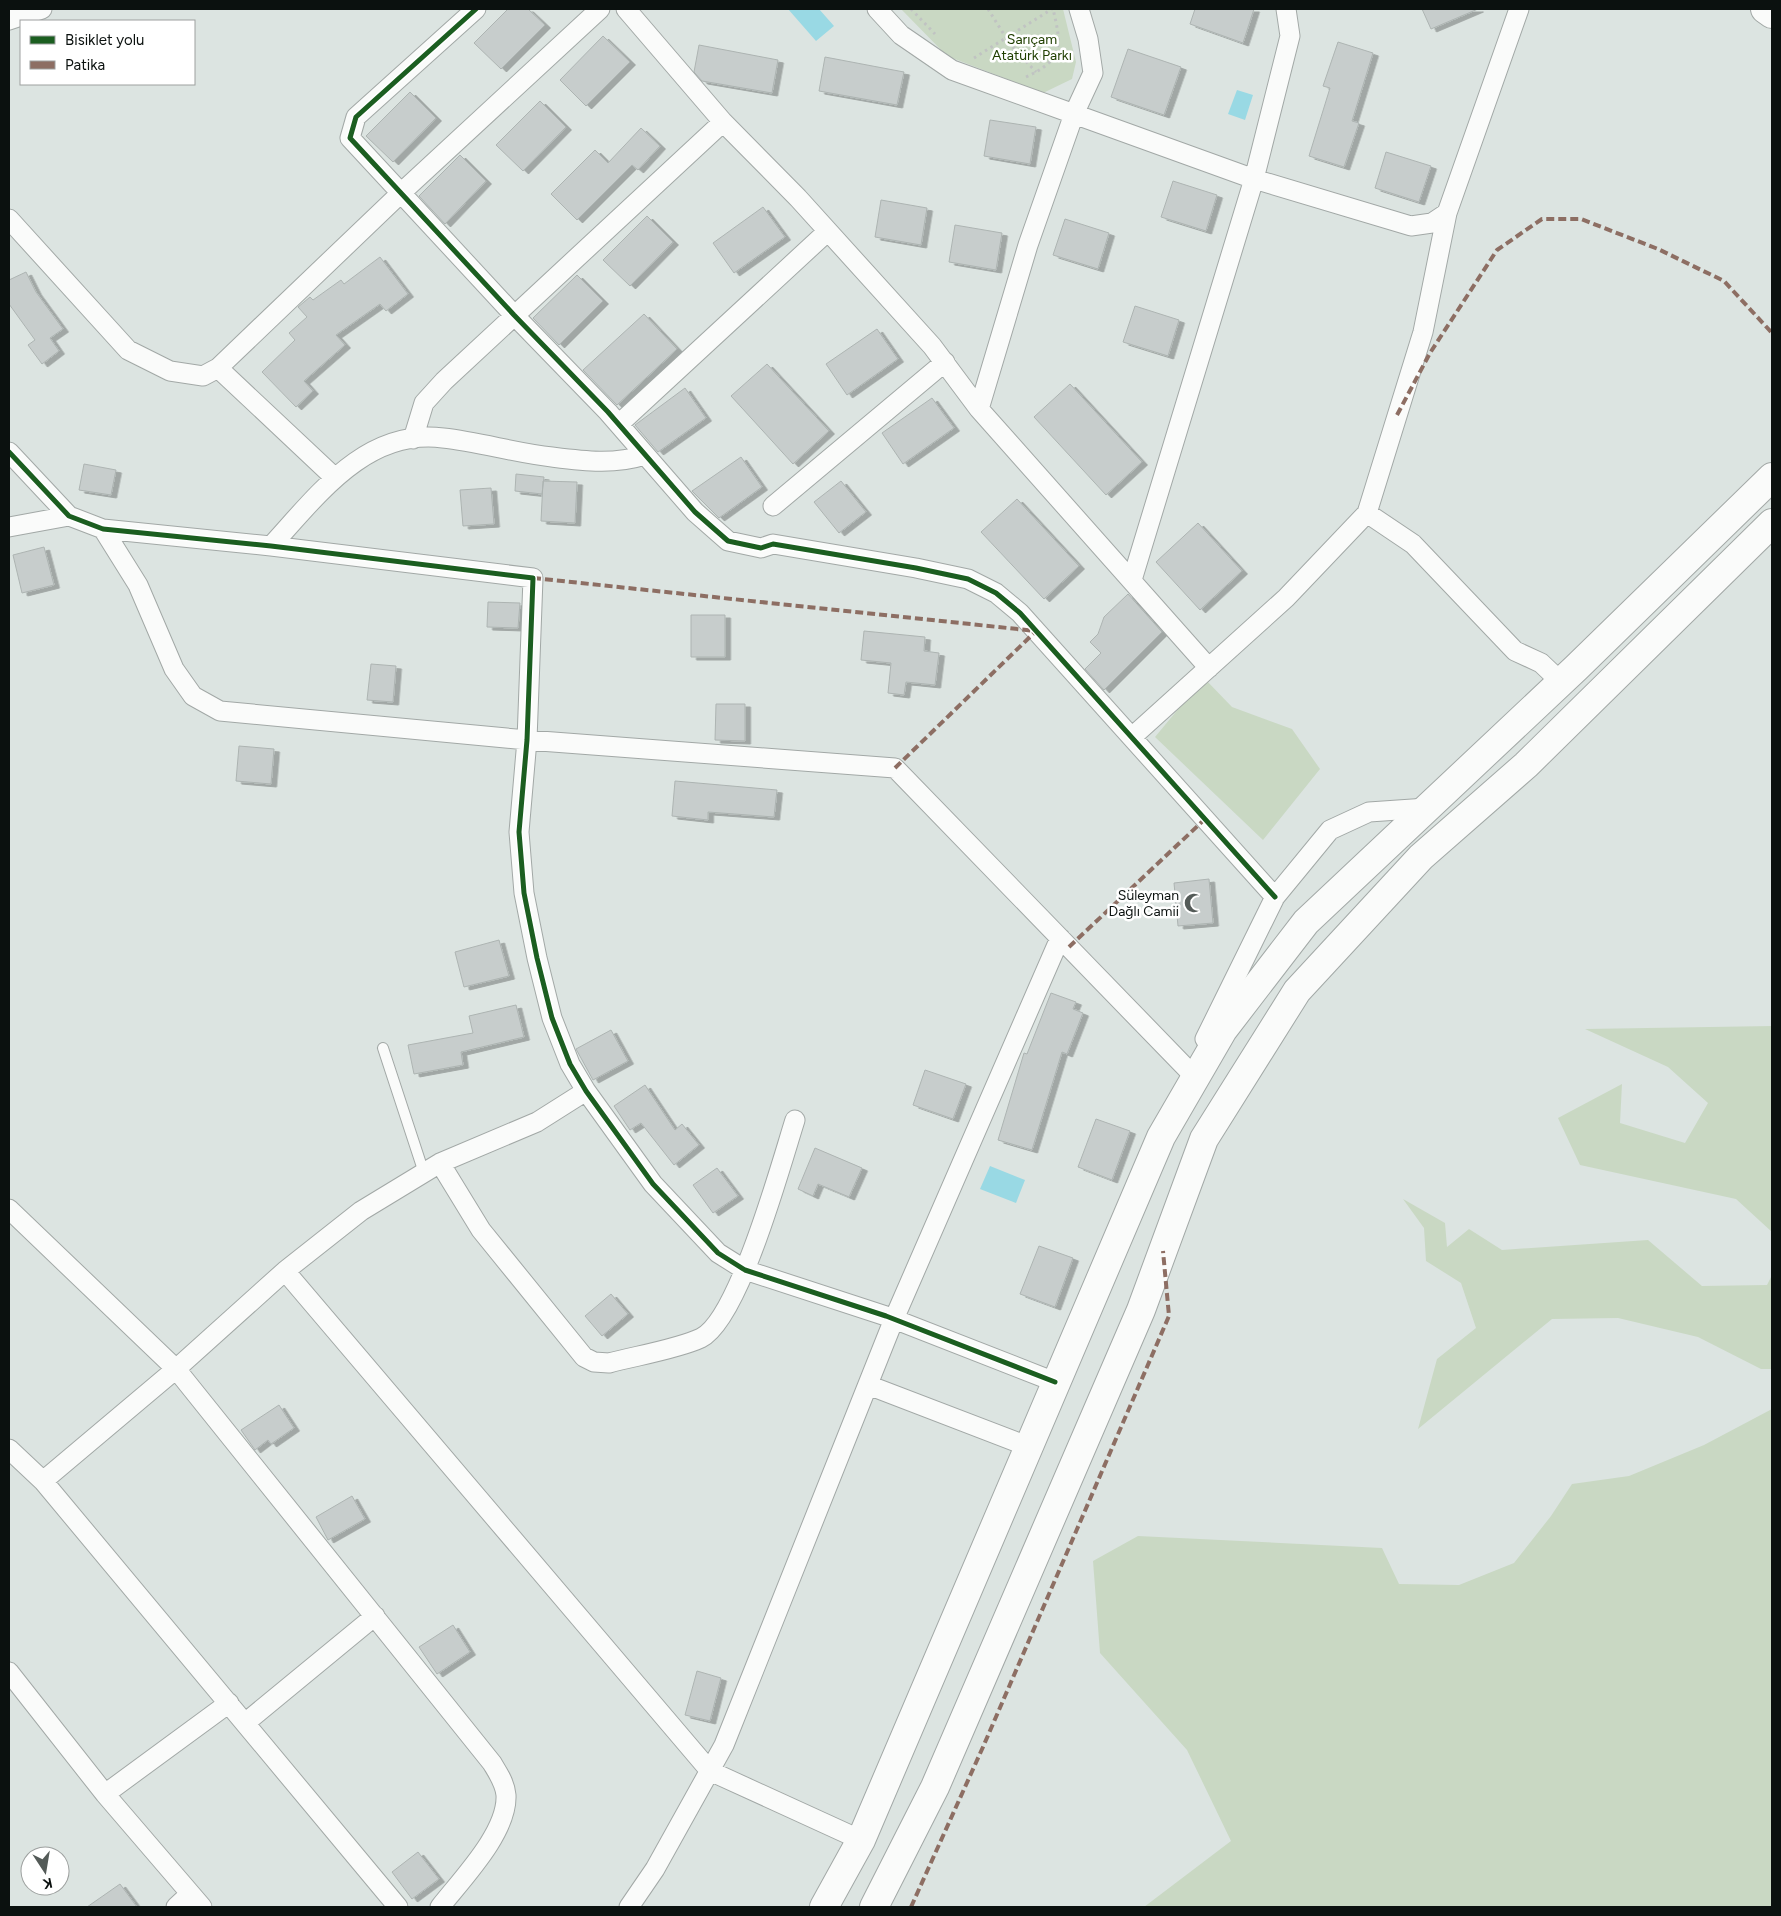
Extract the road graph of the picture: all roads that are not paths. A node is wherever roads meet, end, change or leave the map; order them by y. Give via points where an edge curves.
1 (42, 9) edge
2 (476, 9) edge
3 (600, 9) edge
4 (626, 9) edge
5 (877, 9) edge
6 (1079, 9) edge
7 (1286, 9) edge
8 (1519, 9) edge
9 (1765, 9) edge
10 (1772, 14) edge
11 (9, 20) edge
12 (1074, 114) junction
13 (724, 122) junction
14 (1254, 179) junction
15 (402, 192) junction
16 (1448, 213) junction
17 (9, 219) edge
18 (828, 231) junction
19 (514, 315) junction
20 (945, 362) junction
21 (218, 368) junction
22 (979, 409) junction
23 (619, 424) junction
24 (413, 439) junction
25 (9, 452) edge
26 (645, 455) junction
27 (334, 478) junction
28 (1772, 478) edge
29 (773, 506) dead end
30 (1366, 513) junction
31 (69, 516) junction
32 (1772, 522) edge
33 (9, 527) edge
34 (103, 528) junction
35 (271, 546) junction
36 (1132, 580) junction
37 (1209, 668) junction
38 (1562, 682) junction
39 (1132, 737) junction
40 (527, 740) junction
41 (1427, 808) junction
42 (1274, 897) junction
43 (1060, 938) junction
44 (383, 1048) dead end
45 (1189, 1071) junction
46 (586, 1091) junction
47 (795, 1120) dead end
48 (1161, 1137) junction
49 (440, 1163) junction
50 (424, 1172) junction
51 (9, 1209) edge
52 (745, 1270) junction
53 (285, 1271) junction
54 (894, 1319) junction
55 (176, 1369) junction
56 (1054, 1382) junction
57 (868, 1385) junction
58 (1027, 1446) junction
59 (9, 1449) edge
60 (42, 1481) junction
61 (375, 1616) junction
62 (9, 1672) edge
63 (229, 1703) junction
64 (245, 1723) junction
65 (710, 1771) junction
66 (105, 1794) junction
67 (861, 1840) junction
68 (196, 1900) edge
69 (176, 1907) edge
70 (398, 1907) edge
71 (440, 1907) edge
72 (629, 1907) edge
73 (824, 1907) edge
74 (874, 1907) edge

1 - 11 street
2 - 15 street via 356,118 350,138
3 - 15 street
4 - 13 street
5 - 12 street via 901,35 952,70
6 - 12 street via 1093,73
7 - 14 street via 1290,36
8 - 16 street
9 - 10 main road
12 - 14 street
12 - 22 street via 1028,245
13 - 18 street
13 - 19 street
14 - 16 street via 1412,226 1432,223
14 - 36 street
15 - 19 street
15 - 21 street
16 - 30 street via 1423,332
17 - 21 street via 128,350 170,372 203,376
18 - 20 street
18 - 23 street
19 - 23 street
19 - 24 street via 444,380 424,404
20 - 22 street
20 - 29 street
21 - 27 street
22 - 36 street
23 - 26 street
24 - 26 street via 442,437 530,455 589,462 626,461
24 - 27 street via 390,443 365,455
25 - 31 street
26 - 39 street via 695,512 728,541 761,548 773,544 916,568 968,579 996,593 1020,612
27 - 35 street
28 - 38 main road
30 - 37 street via 1286,598
30 - 38 street via 1413,544 1516,652 1541,663
31 - 33 street
31 - 34 street
32 - 74 main road via 1526,765 1421,857 1297,991 1204,1139 1141,1310 935,1787
34 - 35 street
34 - 40 street via 138,585 174,669 193,696 220,711
35 - 40 street via 533,578
36 - 37 street
37 - 39 street
38 - 41 main road
39 - 42 street
40 - 43 street via 894,768
40 - 46 street via 519,832 524,893 552,1018 570,1064
41 - 42 street via 1369,812 1330,830
41 - 48 main road via 1306,922 1223,1030
42 - 45 street
43 - 45 street
43 - 54 street
44 - 50 lane
45 - 48 street
46 - 49 street via 537,1122
46 - 52 street via 653,1184 718,1254
47 - 52 street
48 - 56 main road
49 - 50 street
49 - 52 street via 481,1230 584,1357 594,1362 609,1363 701,1337 717,1324
50 - 53 street via 362,1211
51 - 55 street
52 - 54 street
53 - 55 street
53 - 65 street
54 - 56 street
54 - 57 street
55 - 60 street
55 - 61 street
56 - 58 main road
57 - 58 street
57 - 65 street via 724,1745
58 - 67 main road
59 - 60 street
60 - 63 street
61 - 64 street
61 - 71 street via 503,1781 506,1796 503,1815 492,1839
62 - 66 street
63 - 64 street
63 - 66 street
64 - 70 street
65 - 67 street
65 - 72 street via 655,1869
66 - 68 street
67 - 73 main road
68 - 69 street

